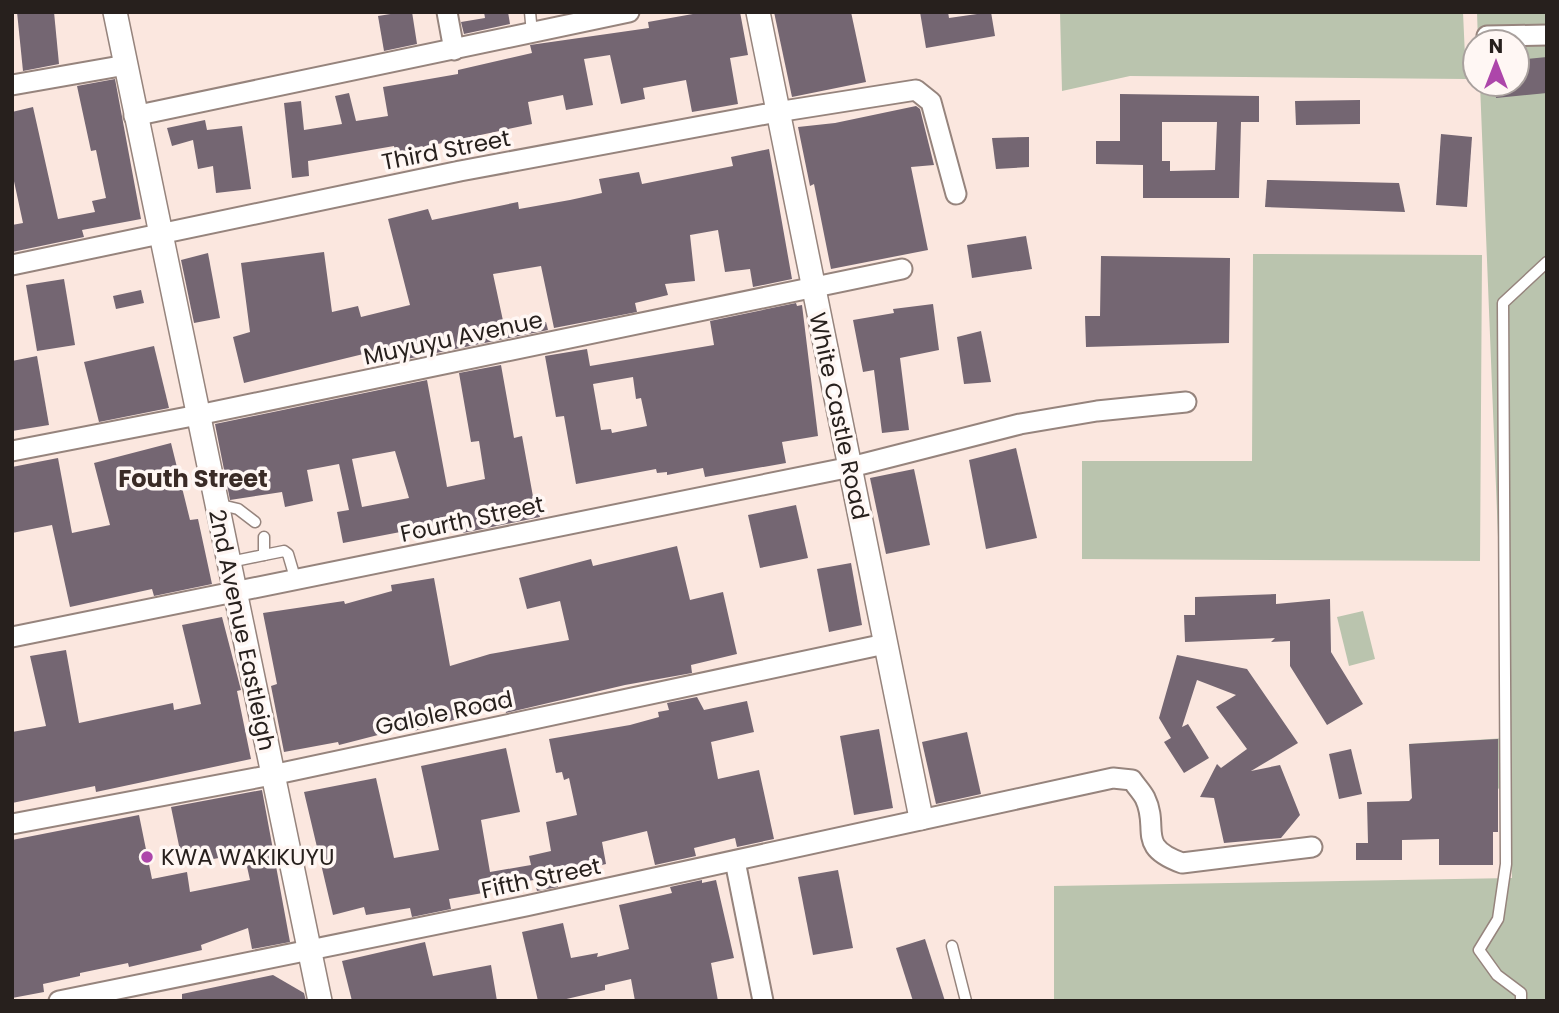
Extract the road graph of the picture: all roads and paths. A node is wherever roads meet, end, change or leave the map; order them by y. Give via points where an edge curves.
1 (115, 12) edge
2 (447, 12) edge
3 (530, 12) edge
4 (629, 12) edge
5 (758, 12) edge
6 (532, 34) junction
7 (454, 50) junction
8 (126, 65) junction
9 (12, 85) edge
10 (777, 112) junction
11 (134, 116) junction
12 (956, 194) dead end
13 (159, 232) junction
14 (1547, 262) edge
15 (12, 265) edge
16 (902, 269) dead end
17 (812, 288) junction
18 (1186, 402) dead end
19 (198, 415) junction
20 (12, 451) edge
21 (850, 467) junction
22 (216, 504) junction
23 (255, 522) dead end
24 (264, 537) dead end
25 (264, 555) junction
26 (228, 562) junction
27 (296, 580) junction
28 (234, 593) junction
29 (12, 637) edge
30 (885, 644) junction
31 (272, 775) junction
32 (921, 818) junction
33 (12, 824) edge
34 (1312, 847) dead end
35 (735, 861) junction
36 (953, 946) dead end
37 (309, 952) junction
38 (59, 1001) edge
39 (320, 1001) edge
40 (763, 1001) edge
41 (965, 1001) edge
42 (1521, 1001) edge

1 - 8 street, 2nd Avenue Eastleigh
2 - 7 street
3 - 6 lane
4 - 6 street
5 - 10 street, White Castle Road
6 - 7 street
7 - 11 street
8 - 9 street
8 - 11 street, 2nd Avenue Eastleigh
10 - 12 street, Third Street via 916,90 931,102
10 - 13 street, Third Street
10 - 17 street, White Castle Road
11 - 13 street, 2nd Avenue Eastleigh
13 - 15 street, Third Street
13 - 19 street, 2nd Avenue Eastleigh
14 - 42 lane via 1503,303 1506,864 1498,919 1479,950 1497,975 1521,993
16 - 17 street, Muyuyu Avenue
17 - 19 street, Muyuyu Avenue
17 - 21 street, White Castle Road
18 - 21 street, Fourth Street via 1020,424
19 - 20 street, Muyuyu Avenue
19 - 22 street, 2nd Avenue Eastleigh
21 - 27 street, Fourth Street
21 - 30 street, White Castle Road
22 - 23 lane via 237,509
22 - 26 street, 2nd Avenue Eastleigh
24 - 25 lane
25 - 26 lane
25 - 27 lane via 288,554
26 - 28 street, 2nd Avenue Eastleigh
27 - 28 street, Fourth Street
28 - 29 street, Fourth Street
28 - 31 street, 2nd Avenue Eastleigh
30 - 31 street, Galole Road
30 - 32 street, White Castle Road
31 - 33 street, Galole Road
31 - 37 street, 2nd Avenue Eastleigh
32 - 34 street, Fifth Street via 1113,778 1132,780 1146,799 1151,838 1163,856 1182,863
32 - 35 street, Fifth Street
35 - 37 street, Fifth Street
35 - 40 street
36 - 41 lane
37 - 38 street, Fifth Street
37 - 39 street, 2nd Avenue Eastleigh

